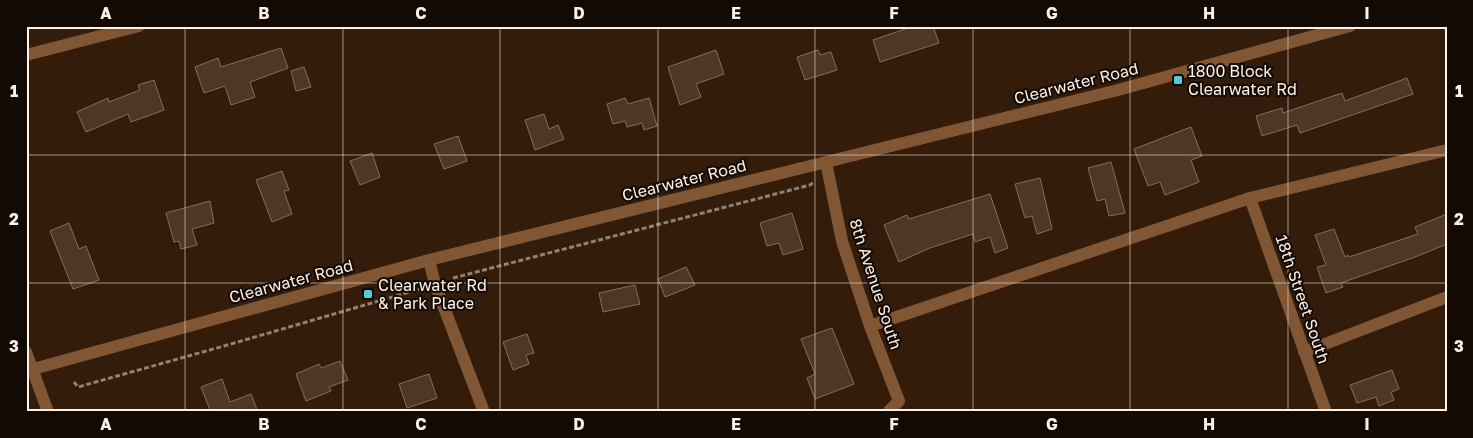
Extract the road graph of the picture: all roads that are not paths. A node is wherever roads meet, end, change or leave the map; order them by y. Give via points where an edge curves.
1 (139, 26) edge
2 (1350, 26) edge
3 (26, 55) edge
4 (1447, 150) edge
5 (826, 162) junction
6 (1250, 198) junction
7 (429, 260) junction
8 (1447, 297) edge
9 (870, 326) junction
10 (26, 352) edge
11 (1304, 352) junction
12 (29, 370) edge
13 (889, 411) edge
14 (48, 412) edge
15 (484, 412) edge
16 (1326, 412) edge

1 - 3 street
2 - 5 street, Clearwater Road via 1118,90
4 - 6 street
5 - 7 street, Clearwater Road
5 - 9 street, 8th Avenue South via 842,241
6 - 9 street
6 - 11 street, 18th Street South
7 - 12 street, Clearwater Road
7 - 15 street via 434,284
8 - 11 street
9 - 13 street, 8th Avenue South via 899,401
10 - 12 street
11 - 16 street, 18th Street South
12 - 14 street

